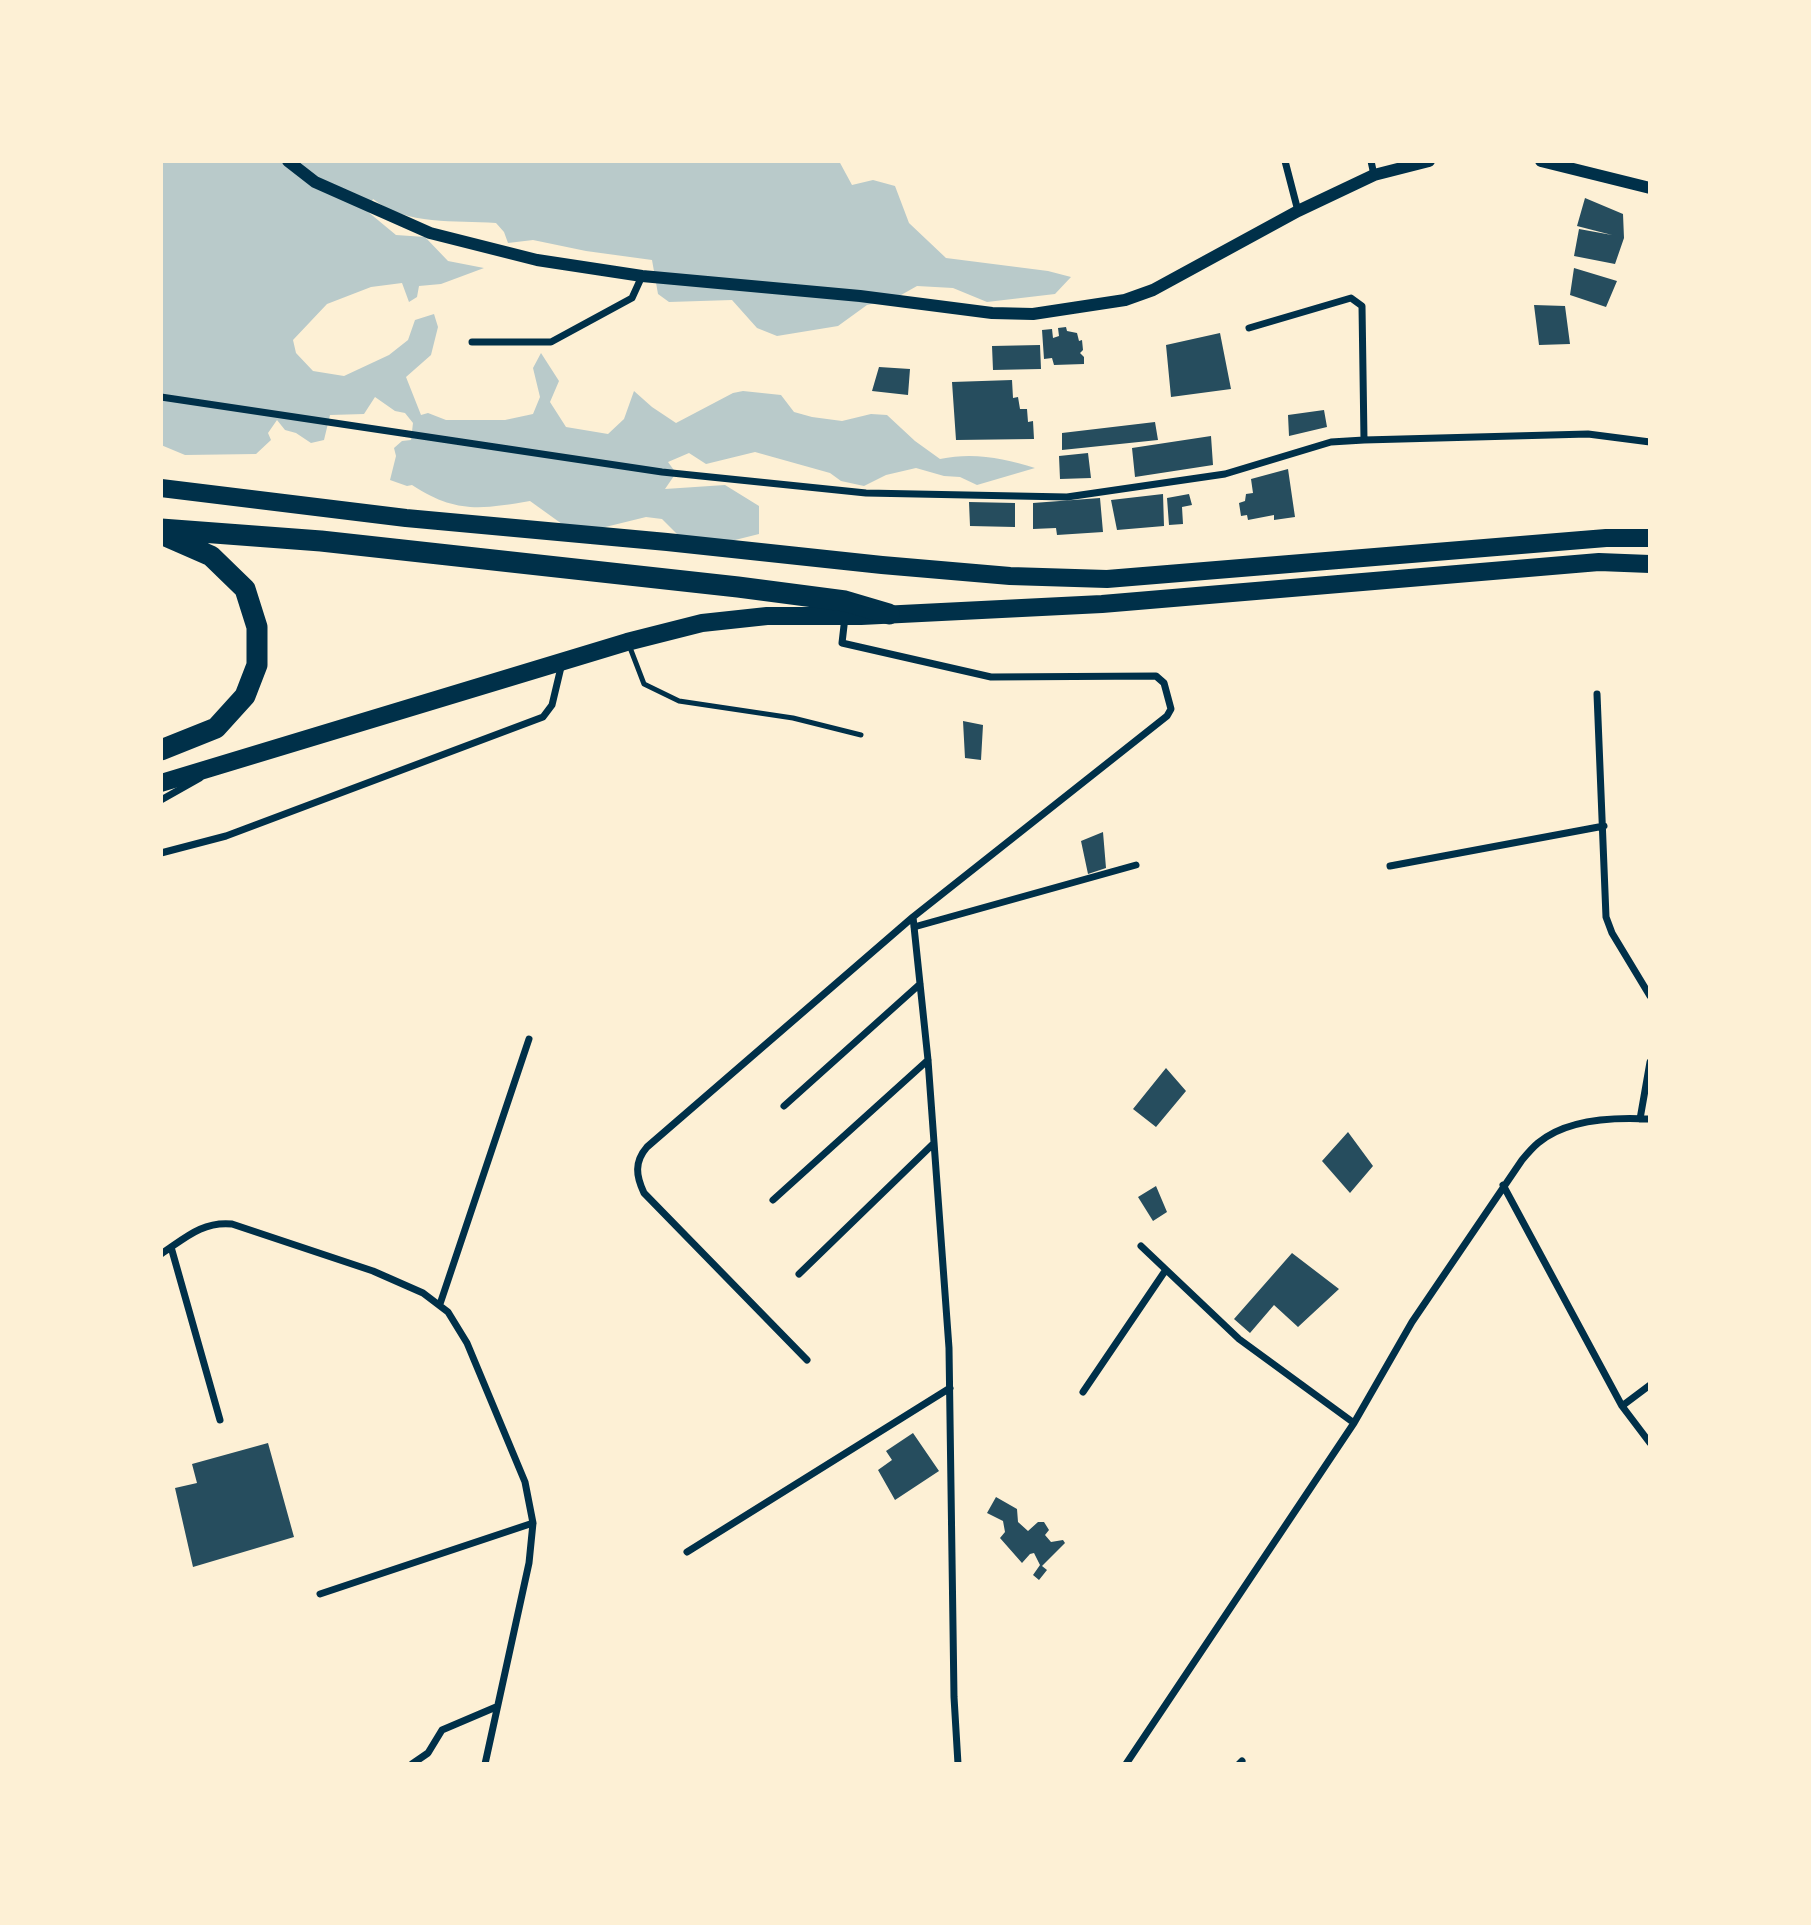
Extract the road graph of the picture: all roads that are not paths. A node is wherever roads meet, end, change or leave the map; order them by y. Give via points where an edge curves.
1 (288, 161) edge
2 (1285, 161) edge
3 (1371, 161) edge
4 (1429, 161) edge
5 (1541, 161) edge
6 (1374, 175) junction
7 (1650, 188) edge
8 (1298, 211) junction
9 (642, 276) junction
10 (1248, 328) dead end
11 (472, 342) dead end
12 (161, 397) edge
13 (1364, 440) junction
14 (1650, 442) edge
15 (161, 488) edge
16 (161, 532) edge
17 (1650, 538) edge
18 (1650, 564) edge
19 (889, 614) junction
20 (845, 616) junction
21 (627, 642) junction
22 (562, 662) junction
23 (1597, 694) dead end
24 (861, 735) dead end
25 (161, 750) edge
26 (225, 764) junction
27 (161, 783) edge
28 (161, 800) edge
29 (1604, 826) junction
30 (161, 853) edge
31 (1136, 865) dead end
32 (1390, 866) dead end
33 (913, 917) junction
34 (914, 926) junction
35 (920, 984) junction
36 (1650, 996) edge
37 (529, 1040) dead end
38 (928, 1060) junction
39 (1650, 1062) edge
40 (784, 1106) dead end
41 (1640, 1119) junction
42 (1650, 1119) edge
43 (933, 1144) junction
44 (1503, 1185) junction
45 (773, 1200) dead end
46 (1141, 1246) dead end
47 (171, 1247) junction
48 (161, 1254) edge
49 (1166, 1271) junction
50 (799, 1274) dead end
51 (440, 1304) junction
52 (807, 1360) dead end
53 (1650, 1385) edge
54 (950, 1388) junction
55 (1083, 1392) dead end
56 (1622, 1406) junction
57 (220, 1419) dead end
58 (1354, 1423) junction
59 (1650, 1443) edge
60 (533, 1522) junction
61 (687, 1552) dead end
62 (320, 1594) dead end
63 (496, 1707) junction
64 (412, 1764) edge
65 (485, 1764) edge
66 (958, 1764) edge
67 (1126, 1764) edge

1 - 9 street via 315,182 430,233 537,260
2 - 8 street
3 - 6 street
4 - 6 street
5 - 7 street
6 - 8 street
8 - 9 street via 1153,290 1113,302 1033,314
9 - 11 street via 632,298 551,342
10 - 13 street via 1351,298 1362,306
12 - 13 street via 662,472 866,492 1067,497 1224,474 1331,442
13 - 14 street via 1588,434
15 - 17 main road via 406,518 1010,576 1107,579
16 - 19 highway via 321,541 738,587 845,601
16 - 25 highway via 211,556 245,589 257,627 257,665 245,696 216,728
18 - 19 main road via 1599,562 1197,598
19 - 20 main road
20 - 21 main road via 702,622
20 - 33 street via 842,643 991,677 1156,676 1168,694 1171,709 1167,716
21 - 22 main road
21 - 24 lane via 644,684 679,701 793,718
22 - 26 main road
22 - 30 street via 552,705 543,716 226,836
23 - 29 street
26 - 27 main road
26 - 28 street
29 - 32 street
29 - 36 street via 1606,917
31 - 34 street
33 - 34 street
33 - 52 street via 639,1156 638,1180 644,1193
34 - 35 street
35 - 38 street
35 - 40 street
37 - 51 street
38 - 43 street
38 - 45 street
39 - 41 street
41 - 42 street
41 - 44 street via 1595,1121 1558,1132 1539,1142
43 - 50 street
43 - 54 street
44 - 56 street
44 - 58 street via 1412,1322
46 - 49 street
47 - 48 street
47 - 51 street via 208,1225 232,1224 373,1271
47 - 57 street
49 - 55 street
49 - 58 street via 1239,1339
51 - 60 street via 473,1356 525,1482
53 - 56 street
54 - 61 street
54 - 66 street
56 - 59 street
58 - 67 street
60 - 62 street
60 - 63 street
63 - 64 street via 442,1730 428,1754
63 - 65 street

